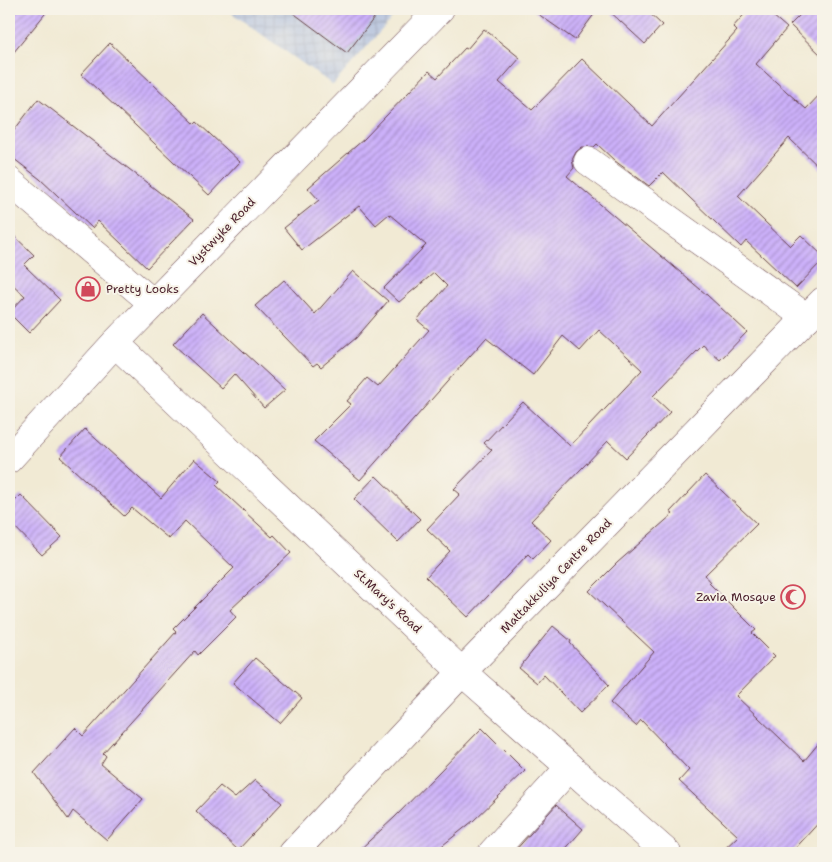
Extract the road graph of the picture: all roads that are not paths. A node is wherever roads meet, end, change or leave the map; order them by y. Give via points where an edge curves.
1 (440, 9) edge
2 (588, 162) dead end
3 (9, 180) edge
4 (153, 303) junction
5 (815, 310) edge
6 (115, 343) junction
7 (9, 460) edge
8 (462, 672) junction
9 (570, 767) junction
10 (293, 853) edge
11 (492, 853) edge
12 (667, 853) edge

1 - 4 street, Vystwyke Road
2 - 5 street
3 - 4 street
4 - 6 street, Vystwyke Road
5 - 8 street, Mattakkuliya Centre Road
6 - 7 street, Vystwyke Road
6 - 8 street, St.Mary's Road
8 - 9 street, St.Mary's Road
8 - 10 street, Mattakkuliya Centre Road
9 - 11 street
9 - 12 street, St.Mary's Road

